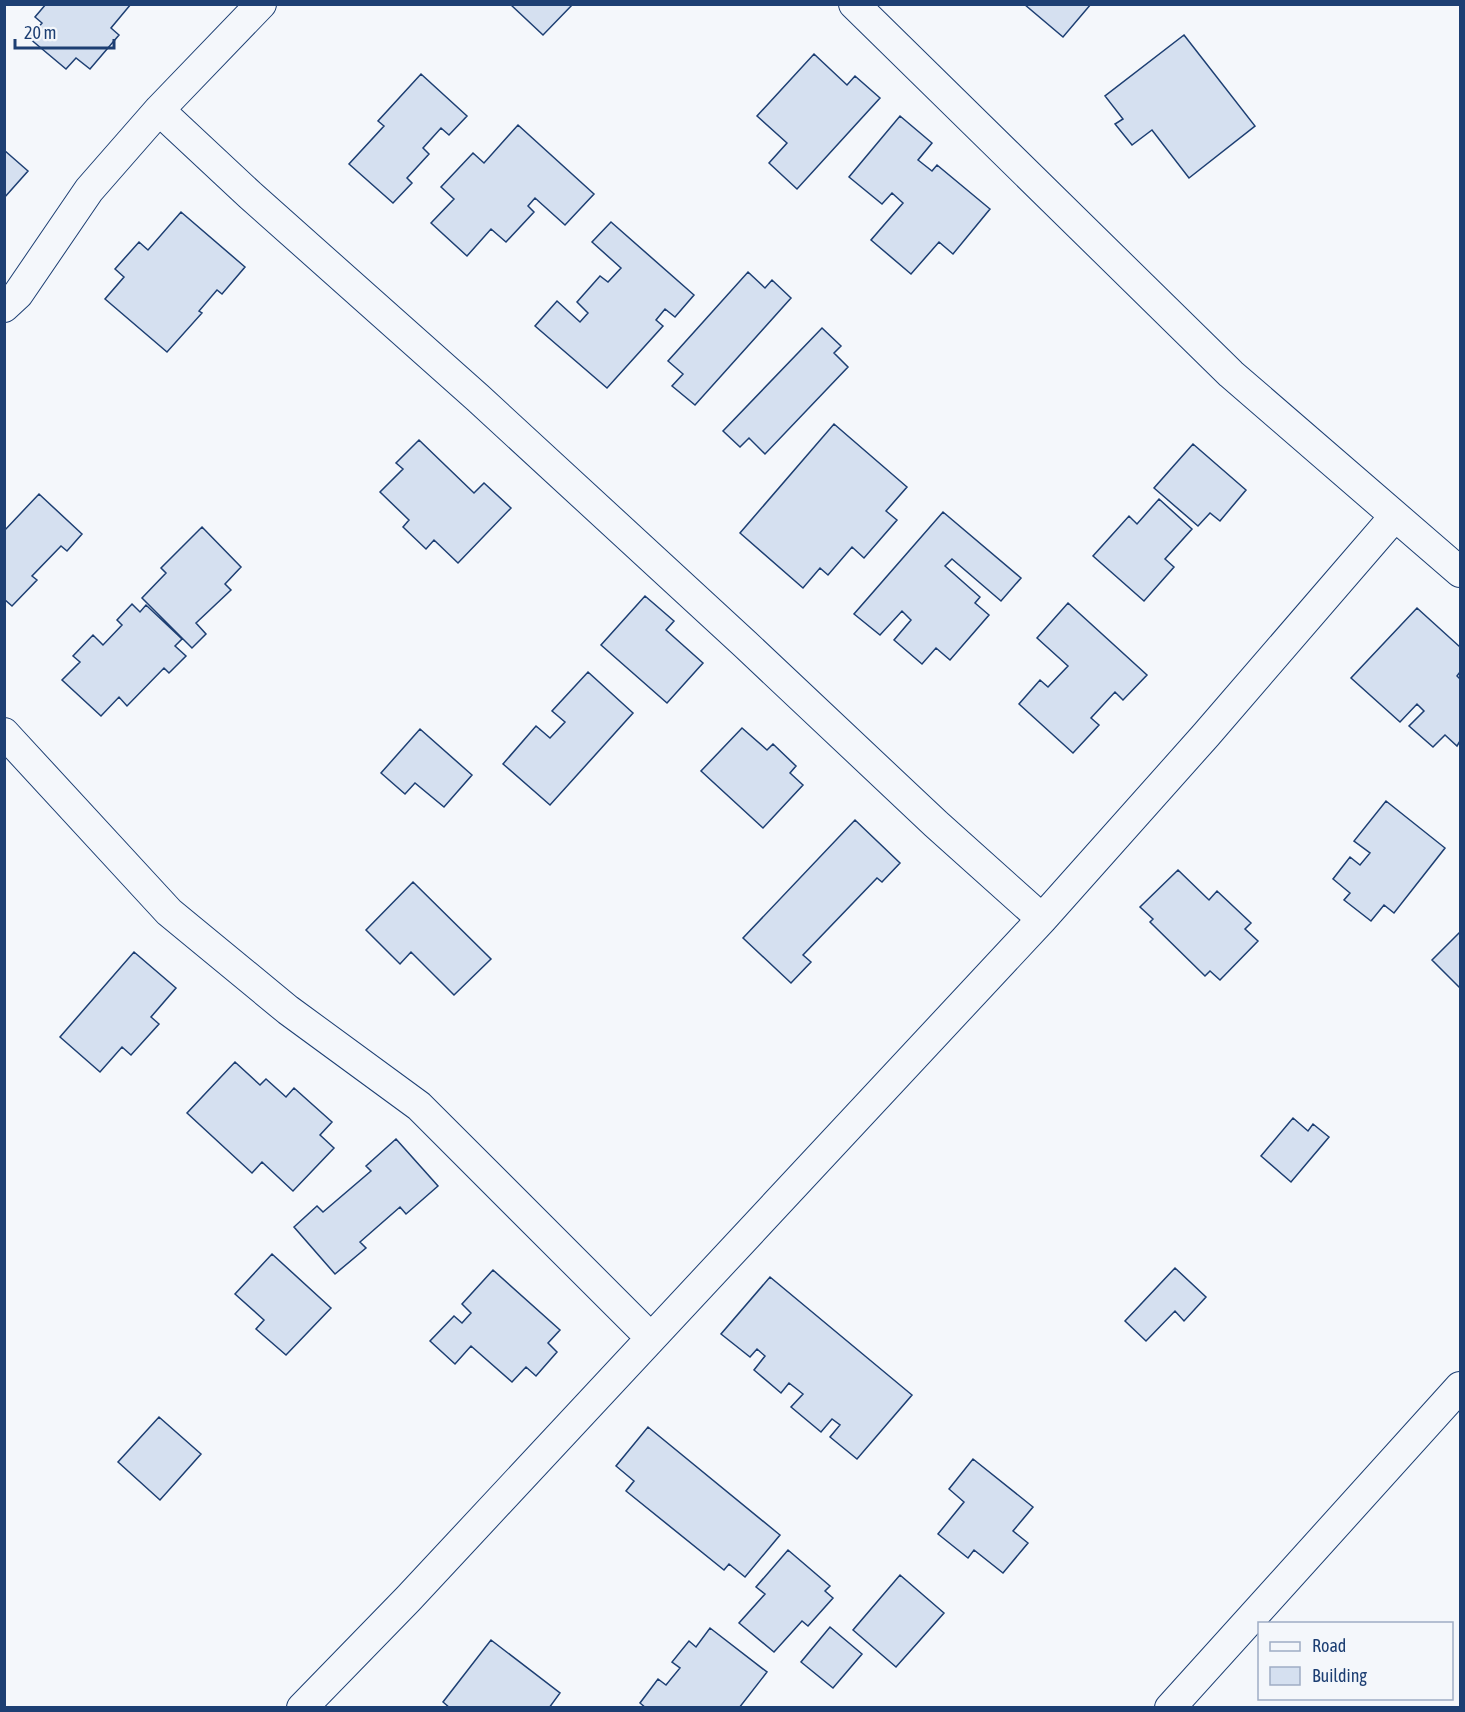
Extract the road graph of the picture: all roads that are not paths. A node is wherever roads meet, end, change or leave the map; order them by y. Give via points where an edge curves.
1 (261, 4) edge
2 (854, 4) edge
3 (159, 110) junction
4 (4, 308) edge
5 (1395, 516) junction
6 (1461, 572) edge
7 (4, 733) edge
8 (1042, 919) junction
9 (651, 1338) junction
10 (1461, 1387) edge
11 (302, 1707) edge
12 (1170, 1707) edge

1 - 3 street
2 - 5 street via 1231,374
3 - 4 street via 89,190 18,294
3 - 8 street via 478,398
5 - 6 street
5 - 8 street
7 - 9 street via 169,912 288,1010 420,1106
8 - 9 street
9 - 11 street
10 - 12 street

